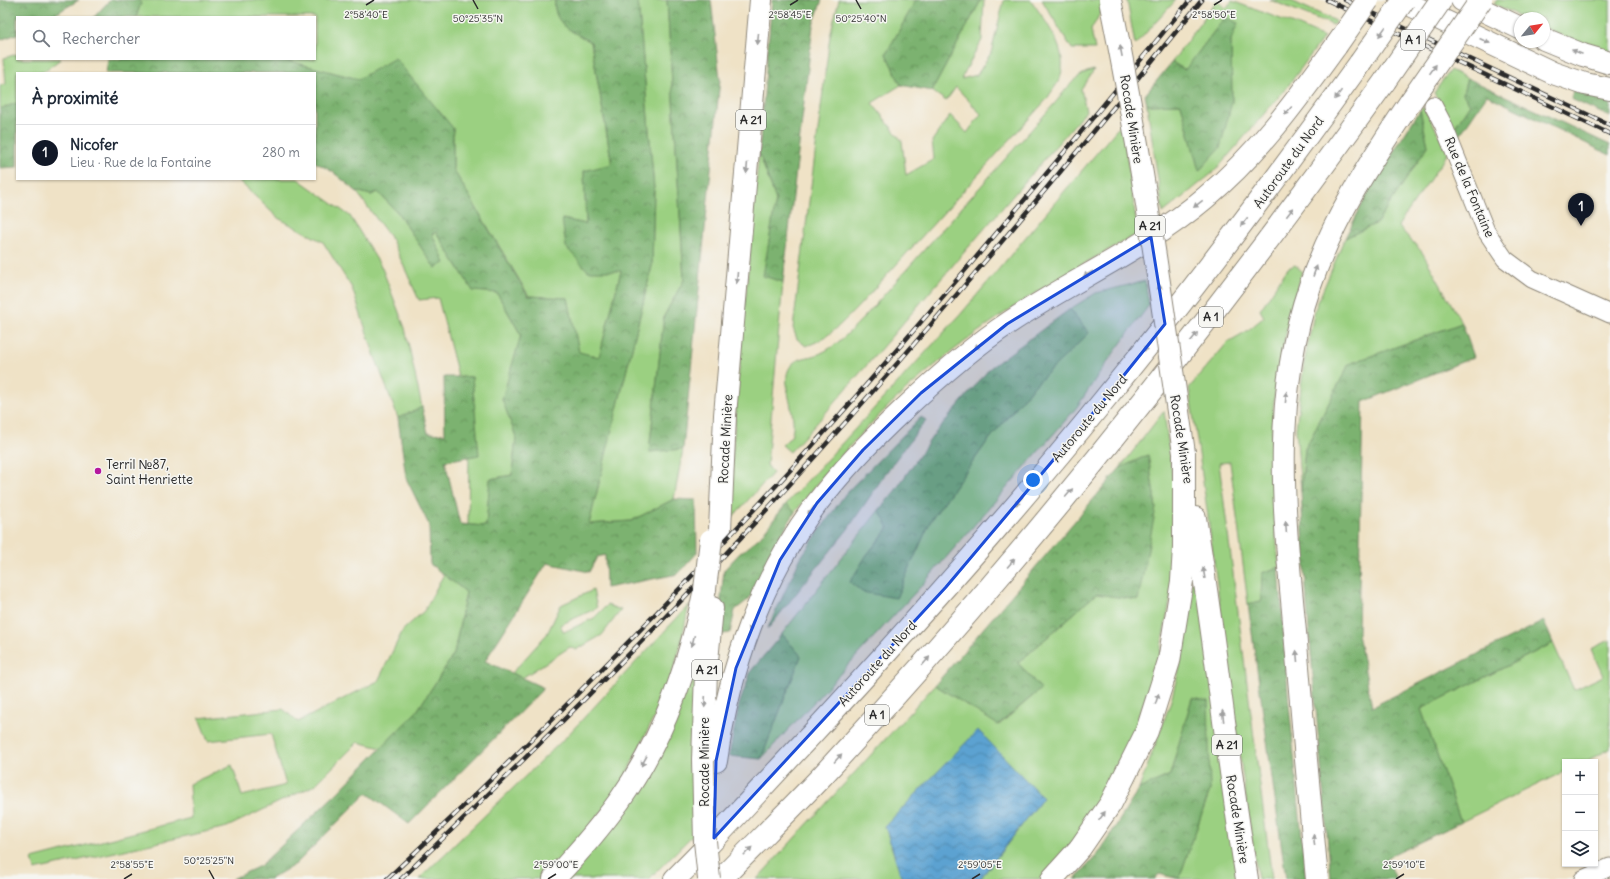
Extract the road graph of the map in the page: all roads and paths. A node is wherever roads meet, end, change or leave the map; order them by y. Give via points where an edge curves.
1 (761, 0) edge
2 (1110, 0) edge
3 (1368, 0) edge
4 (1400, 0) edge
5 (1404, 0) edge
6 (1442, 0) edge
7 (1462, 0) edge
8 (1481, 0) edge
9 (1514, 25) edge
10 (1550, 41) edge
11 (1610, 63) edge
12 (1610, 89) edge
13 (1433, 106) dead end
14 (1610, 314) edge
15 (1184, 453) junction
16 (710, 584) junction
17 (709, 761) junction
18 (1610, 867) edge
19 (554, 879) edge
20 (675, 879) edge
21 (709, 879) edge
22 (716, 879) edge
23 (721, 879) edge
24 (1052, 879) edge
25 (1247, 879) edge
26 (1317, 879) edge
27 (1583, 879) edge

1 -> 16 highway, Rocade Minière / A 21
15 -> 2 highway, Rocade Minière / A 21, bridge via 1154,253
3 -> 17 highway, bridge via 1302,93 1258,147 1206,198 1178,220 1044,300 978,346 916,397 836,481 800,527 765,592 736,668
4 -> 12 highway via 1553,72 1585,84
5 -> 20 highway, Autoroute du Nord / A 1, bridge via 1250,214 1061,452 930,604
23 -> 6 highway, A 1, bridge via 821,777 911,678 1045,523 1215,311 1303,194
7 - 9 highway
26 -> 8 highway, bridge via 1284,496 1286,393 1301,314 1332,229 1363,173
11 -> 10 highway
13 - 14 street, Rue de la Fontaine via 1443,124 1486,231 1505,259 1521,272
24 -> 15 highway via 1080,848 1111,803 1148,731 1169,661 1182,581
25 -> 15 highway, Rocade Minière / A 21 via 1233,796 1210,611
16 -> 17 highway, Rocade Minière / A 21 via 706,672
16 -> 19 highway via 677,692 659,733 620,800 588,842
17 - 21 highway, Rocade Minière / A 21, bridge via 705,841
17 - 22 highway
18 - 27 street

